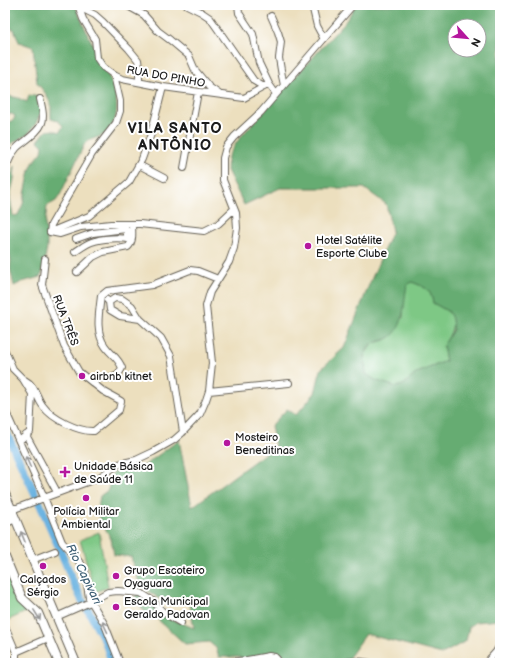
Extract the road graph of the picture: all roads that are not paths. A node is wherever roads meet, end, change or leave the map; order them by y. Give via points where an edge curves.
1 (126, 5) edge
2 (187, 5) edge
3 (238, 5) edge
4 (312, 5) edge
5 (353, 5) edge
6 (79, 6) edge
7 (270, 16) dead end
8 (324, 39) junction
9 (114, 75) junction
10 (139, 82) junction
11 (266, 85) junction
12 (284, 85) junction
13 (163, 87) junction
14 (198, 92) junction
15 (276, 94) junction
16 (221, 95) junction
17 (40, 99) dead end
18 (139, 165) junction
19 (184, 168) dead end
20 (5, 170) edge
21 (164, 178) dead end
22 (234, 209) junction
23 (132, 224) junction
24 (50, 232) junction
25 (76, 239) dead end
26 (129, 239) junction
27 (76, 252) dead end
28 (46, 259) dead end
29 (77, 272) dead end
30 (218, 279) junction
31 (101, 296) junction
32 (109, 302) junction
33 (140, 319) junction
34 (5, 351) edge
35 (87, 378) junction
36 (23, 379) junction
37 (289, 383) dead end
38 (209, 390) junction
39 (5, 410) edge
40 (184, 432) junction
41 (26, 435) junction
42 (19, 441) junction
43 (57, 492) junction
44 (5, 494) edge
45 (42, 498) junction
46 (12, 512) edge
47 (5, 516) edge
48 (5, 523) edge
49 (55, 551) dead end
50 (5, 557) edge
51 (32, 560) junction
52 (90, 603) junction
53 (56, 617) junction
54 (181, 623) dead end
55 (5, 626) edge
56 (48, 638) junction
57 (500, 645) edge
58 (16, 652) junction
59 (16, 663) edge
60 (59, 663) edge
61 (76, 663) edge
62 (120, 663) edge
63 (221, 663) edge
64 (278, 663) edge
65 (342, 663) edge
66 (370, 663) edge
67 (486, 663) edge

1 - 16 street via 144,15 158,31 190,56 195,70 209,87
2 - 11 street via 210,18 254,81
3 - 11 street via 239,13 253,34
4 - 8 street via 317,26
5 - 8 street
6 - 9 street, RUA DO PINHO via 83,19 95,39 97,58 103,67
6 - 10 street via 103,22 138,60
7 - 12 street via 281,42 280,58
8 - 12 street
9 - 10 street, RUA DO PINHO
9 - 24 street via 120,101 116,123 92,154 51,225
10 - 13 street, RUA DO PINHO
11 - 15 street
11 - 16 street, RUA DO PINHO via 244,98
12 - 15 street
13 - 14 street, RUA DO PINHO
13 - 18 street via 151,134
14 - 16 street, RUA DO PINHO
14 - 19 street
15 - 22 street via 226,147 223,180
17 - 20 street via 44,117 41,124 37,132 15,149
18 - 21 street
18 - 24 street via 129,182 89,216
22 - 23 street via 218,224 204,231
22 - 30 street via 237,228 234,248
23 - 24 street via 81,227 60,234
23 - 26 street
25 - 26 street via 93,233 126,229
26 - 27 street via 95,241
26 - 29 street via 128,247 103,252 93,257
28 - 35 street, RUA TRÊS via 42,285 64,346 79,372
30 - 31 street via 190,270 152,285 107,290
30 - 38 street via 210,292 206,306 212,363
31 - 32 street
31 - 35 street via 98,331 104,345 120,362 122,368 118,375 111,378
32 - 33 street via 110,310 120,316
32 - 33 street via 115,298 122,299 132,306
33 - 40 street via 161,338 171,356
34 - 36 street via 13,369
35 - 36 street, RUA TRÊS via 121,401 119,410 94,432 75,428 51,414 43,406 31,385
36 - 41 street via 32,394 30,432
37 - 38 street
38 - 40 street via 200,414
39 - 42 street
40 - 43 street via 168,444 136,460 119,464 98,478
41 - 42 street
41 - 43 street
45 -> 42 street
43 - 45 street
44 - 46 main road
45 - 46 street
45 - 52 street via 62,542 85,571
46 - 47 street
46 - 48 main road
51 -> 46 main road
49 - 51 street
50 -> 56 main road via 22,598 38,613
51 - 53 main road
52 - 53 street
52 - 54 street via 108,592 141,593
62 -> 52 street via 105,625
53 - 61 main road
55 - 58 street
56 - 58 street
56 - 60 main road
57 - 67 street
58 - 59 street
63 - 64 street via 272,656
65 - 66 street

